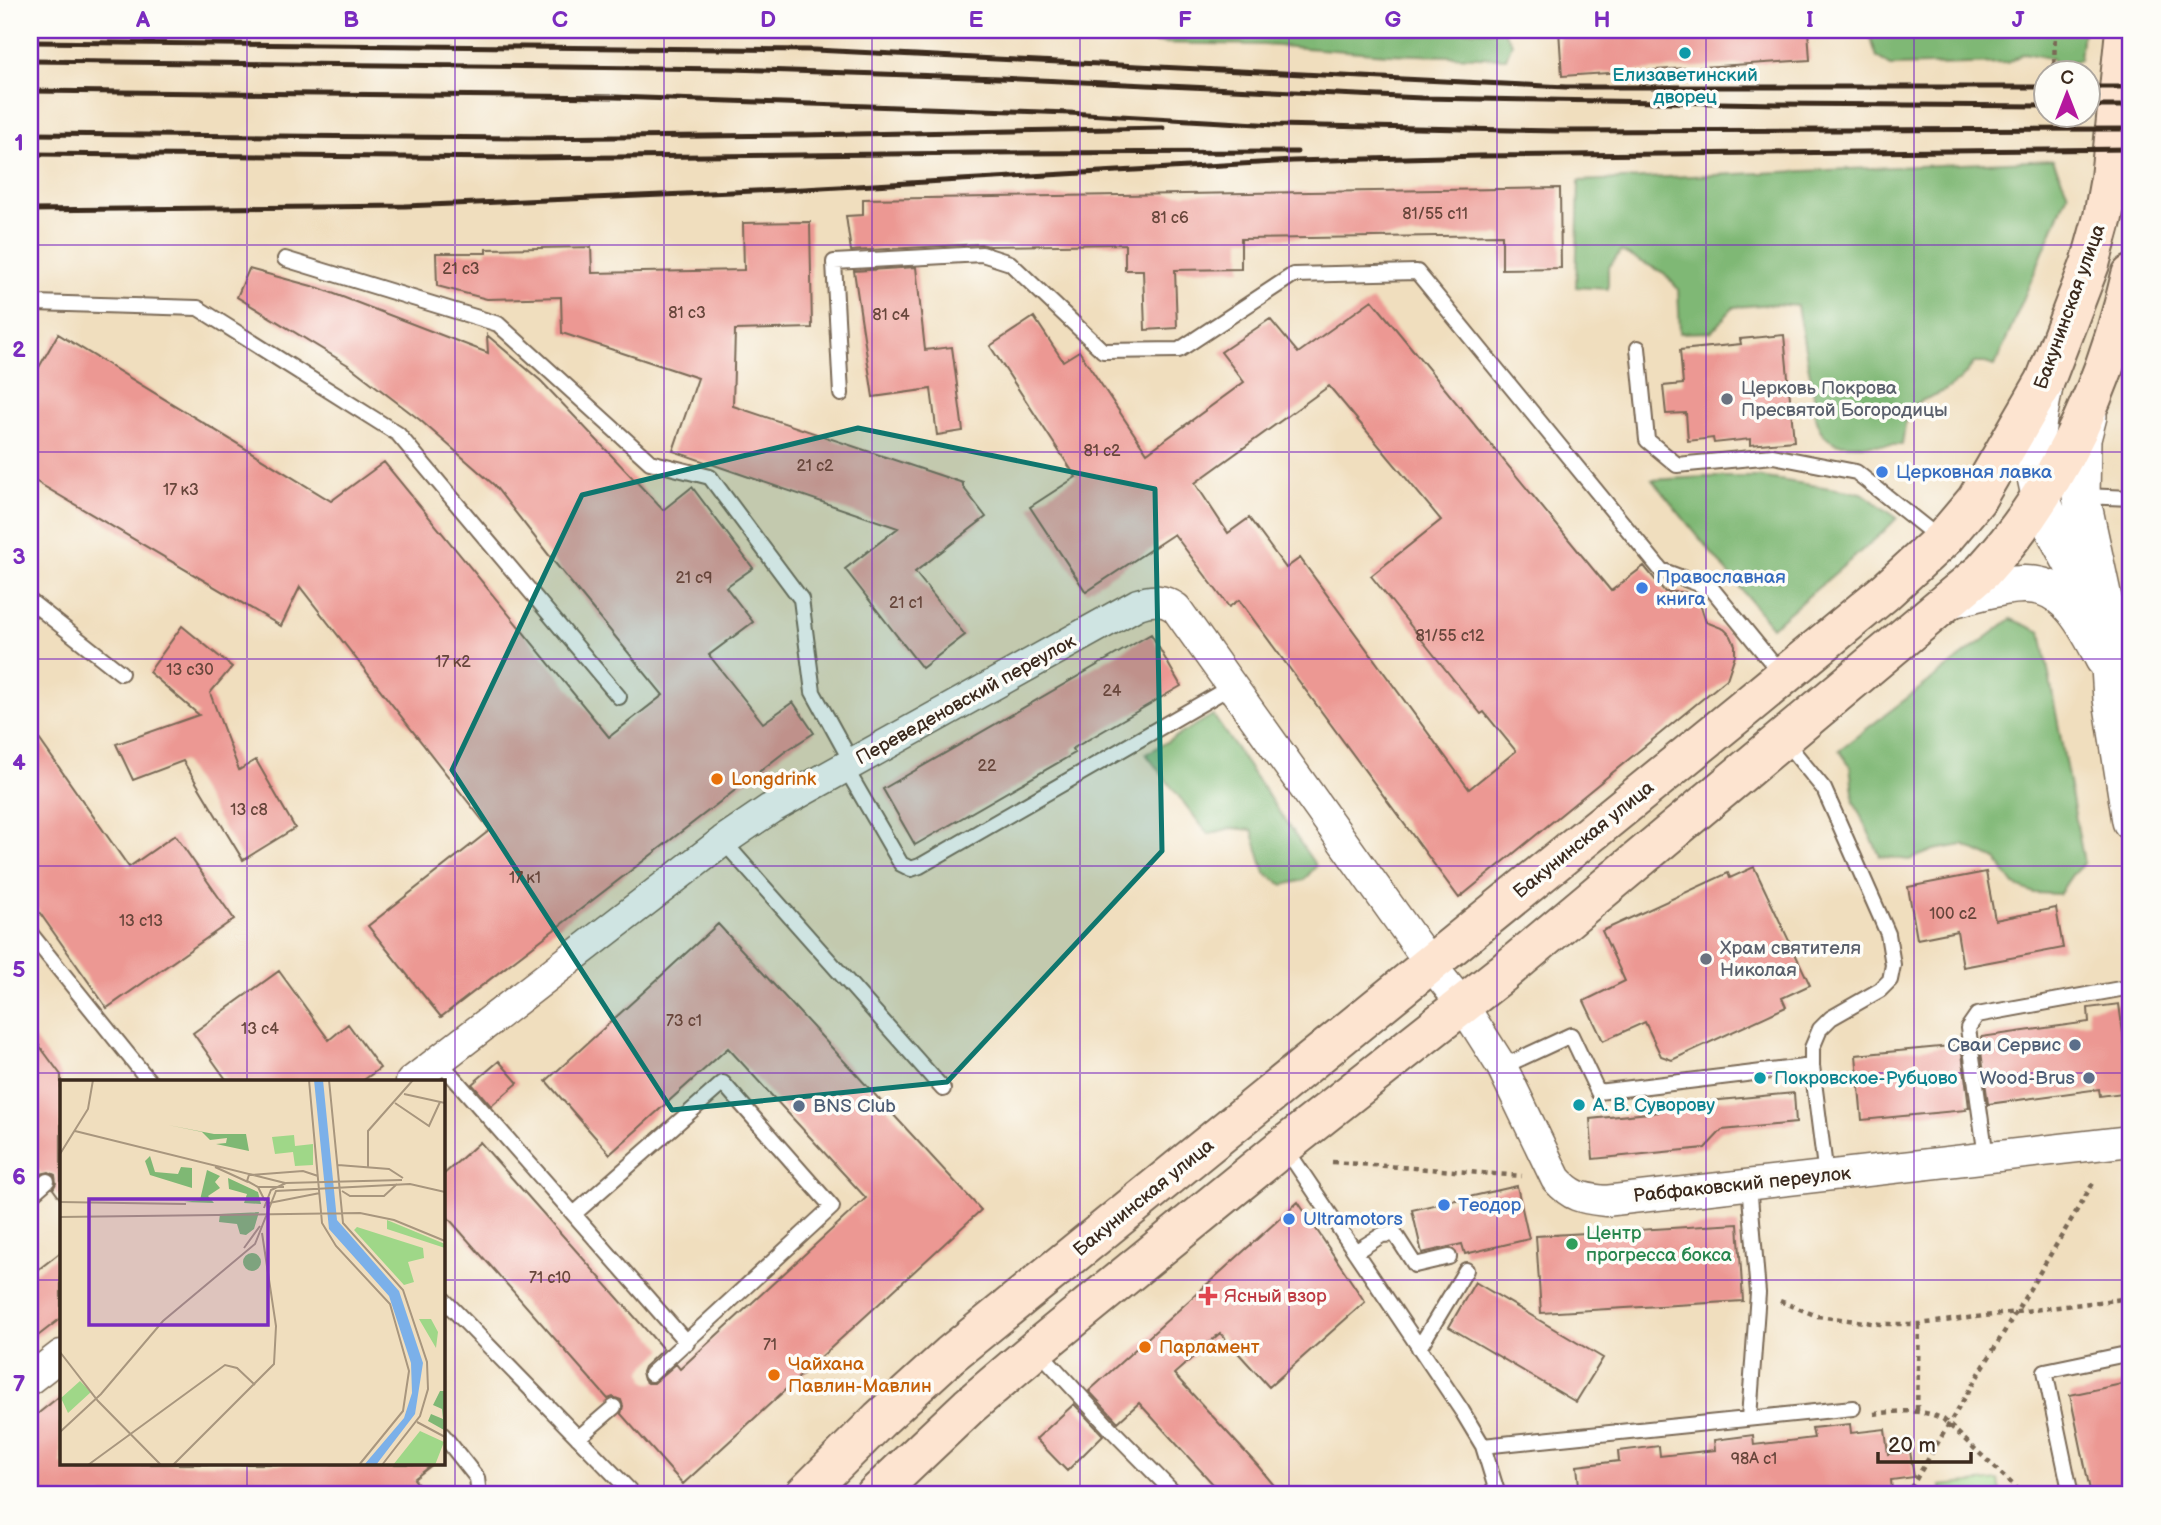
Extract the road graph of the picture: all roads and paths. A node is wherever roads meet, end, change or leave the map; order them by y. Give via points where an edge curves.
1 (2054, 30) edge
2 (2125, 30) edge
3 (2054, 60) edge
4 (285, 259) dead end
5 (2129, 294) edge
6 (30, 317) edge
7 (1638, 348) dead end
8 (2045, 381) junction
9 (841, 394) dead end
10 (2090, 405) junction
11 (2081, 496) junction
12 (2042, 498) junction
13 (2131, 498) edge
14 (1941, 540) junction
15 (1948, 600) junction
16 (30, 601) edge
17 (2110, 671) junction
18 (121, 673) dead end
19 (1783, 677) junction
20 (1232, 686) junction
21 (619, 697) dead end
22 (1782, 738) junction
23 (2127, 758) edge
24 (849, 765) junction
25 (2131, 821) edge
26 (723, 841) junction
27 (30, 933) edge
28 (1431, 965) junction
29 (2131, 987) edge
30 (1462, 1004) junction
31 (439, 1061) junction
32 (1812, 1066) junction
33 (1502, 1067) junction
34 (148, 1080) edge
35 (414, 1080) edge
36 (943, 1089) dead end
37 (2131, 1141) edge
38 (1284, 1146) junction
39 (1986, 1157) junction
40 (1332, 1162) dead end
41 (1530, 1176) dead end
42 (1826, 1176) junction
43 (2095, 1180) dead end
44 (47, 1181) dead end
45 (1749, 1184) junction
46 (30, 1196) edge
47 (574, 1214) junction
48 (1355, 1252) junction
49 (1449, 1257) dead end
50 (1466, 1270) dead end
51 (1758, 1293) junction
52 (2131, 1298) edge
53 (444, 1300) edge
54 (2016, 1312) junction
55 (1919, 1324) junction
56 (687, 1343) junction
57 (1037, 1348) junction
58 (1419, 1348) junction
59 (2131, 1353) edge
60 (60, 1355) edge
61 (652, 1374) dead end
62 (30, 1379) edge
63 (614, 1406) dead end
64 (1853, 1408) dead end
65 (1917, 1410) junction
66 (1873, 1414) dead end
67 (1749, 1418) junction
68 (1948, 1424) junction
69 (444, 1436) edge
70 (578, 1438) junction
71 (1483, 1447) junction
72 (479, 1495) edge
73 (635, 1495) edge
74 (804, 1495) edge
75 (875, 1495) edge
76 (1176, 1495) edge
77 (1498, 1495) edge
78 (1903, 1495) edge
79 (2024, 1495) edge
80 (2071, 1495) edge

1 - 3 path
2 - 8 main road, Бакунинская улица via 2103,218
4 - 24 lane via 498,324 650,462 710,477 802,599 813,692
5 - 10 main road
6 - 21 lane via 35,303 198,308 398,434
7 - 14 lane via 1647,440 1677,466 1773,456 1856,472
8 - 12 street via 2035,431 2035,471
8 - 14 main road, Бакунинская улица via 1976,500
9 - 19 lane via 834,262 982,254 1010,263 1103,351 1179,350 1293,275 1418,272 1661,570 1712,589
10 - 11 street via 2082,439
10 - 12 main road
11 - 13 lane
11 - 17 street via 2107,617
12 - 15 main road via 1992,562
12 - 17 street via 2086,589
14 - 19 main road, Бакунинская улица
15 - 17 street via 2001,586 2044,586 2067,600
15 - 22 main road
16 - 18 lane
17 - 23 street
19 - 28 main road, Бакунинская улица
20 - 24 street, Переведеновский переулок via 1176,608 1168,602 1148,601
20 - 24 lane via 911,869 901,864
20 - 28 street, Переведеновский переулок
22 - 30 main road
22 - 32 lane via 1824,789 1888,934 1893,964 1890,979 1880,990 1830,1018 1820,1029 1812,1048
23 - 25 street
24 - 26 street, Переведеновский переулок
26 - 31 street, Переведеновский переулок
26 - 36 lane
27 - 34 lane
28 - 30 street, Переведеновский переулок
28 - 74 main road, Бакунинская улица via 951,1354
29 - 39 lane via 1977,1015 1968,1028
30 - 33 street, Рабфаковский переулок
30 - 38 main road
31 - 35 street, Переведеновский переулок
31 - 47 lane
32 - 33 lane via 1598,1092 1571,1035
32 - 42 lane
33 - 45 street, Рабфаковский переулок via 1556,1179 1567,1192 1605,1200
37 - 39 street, Рабфаковский переулок
38 - 48 lane
38 - 57 main road
39 - 42 street, Рабфаковский переулок
40 - 41 path
42 - 45 street, Рабфаковский переулок
43 - 54 path
44 - 46 lane
45 - 51 lane
47 - 56 lane
47 - 56 lane via 723,1083 814,1186 832,1207
48 - 49 lane via 1381,1235 1395,1234 1415,1265
48 - 58 lane
50 - 58 lane
51 - 55 path via 1817,1316
51 - 67 lane
52 - 54 path
53 - 70 lane
54 - 55 path
54 - 68 path
55 - 65 path
56 - 61 lane
57 - 75 main road
57 - 76 lane
58 - 71 lane
59 - 80 lane via 2045,1371
60 - 62 street
63 - 70 lane
64 - 67 lane
65 - 66 path
65 - 68 path
67 - 71 lane
68 - 78 path
68 - 79 path
69 - 72 lane via 477,1478
70 - 73 lane
71 - 77 lane

